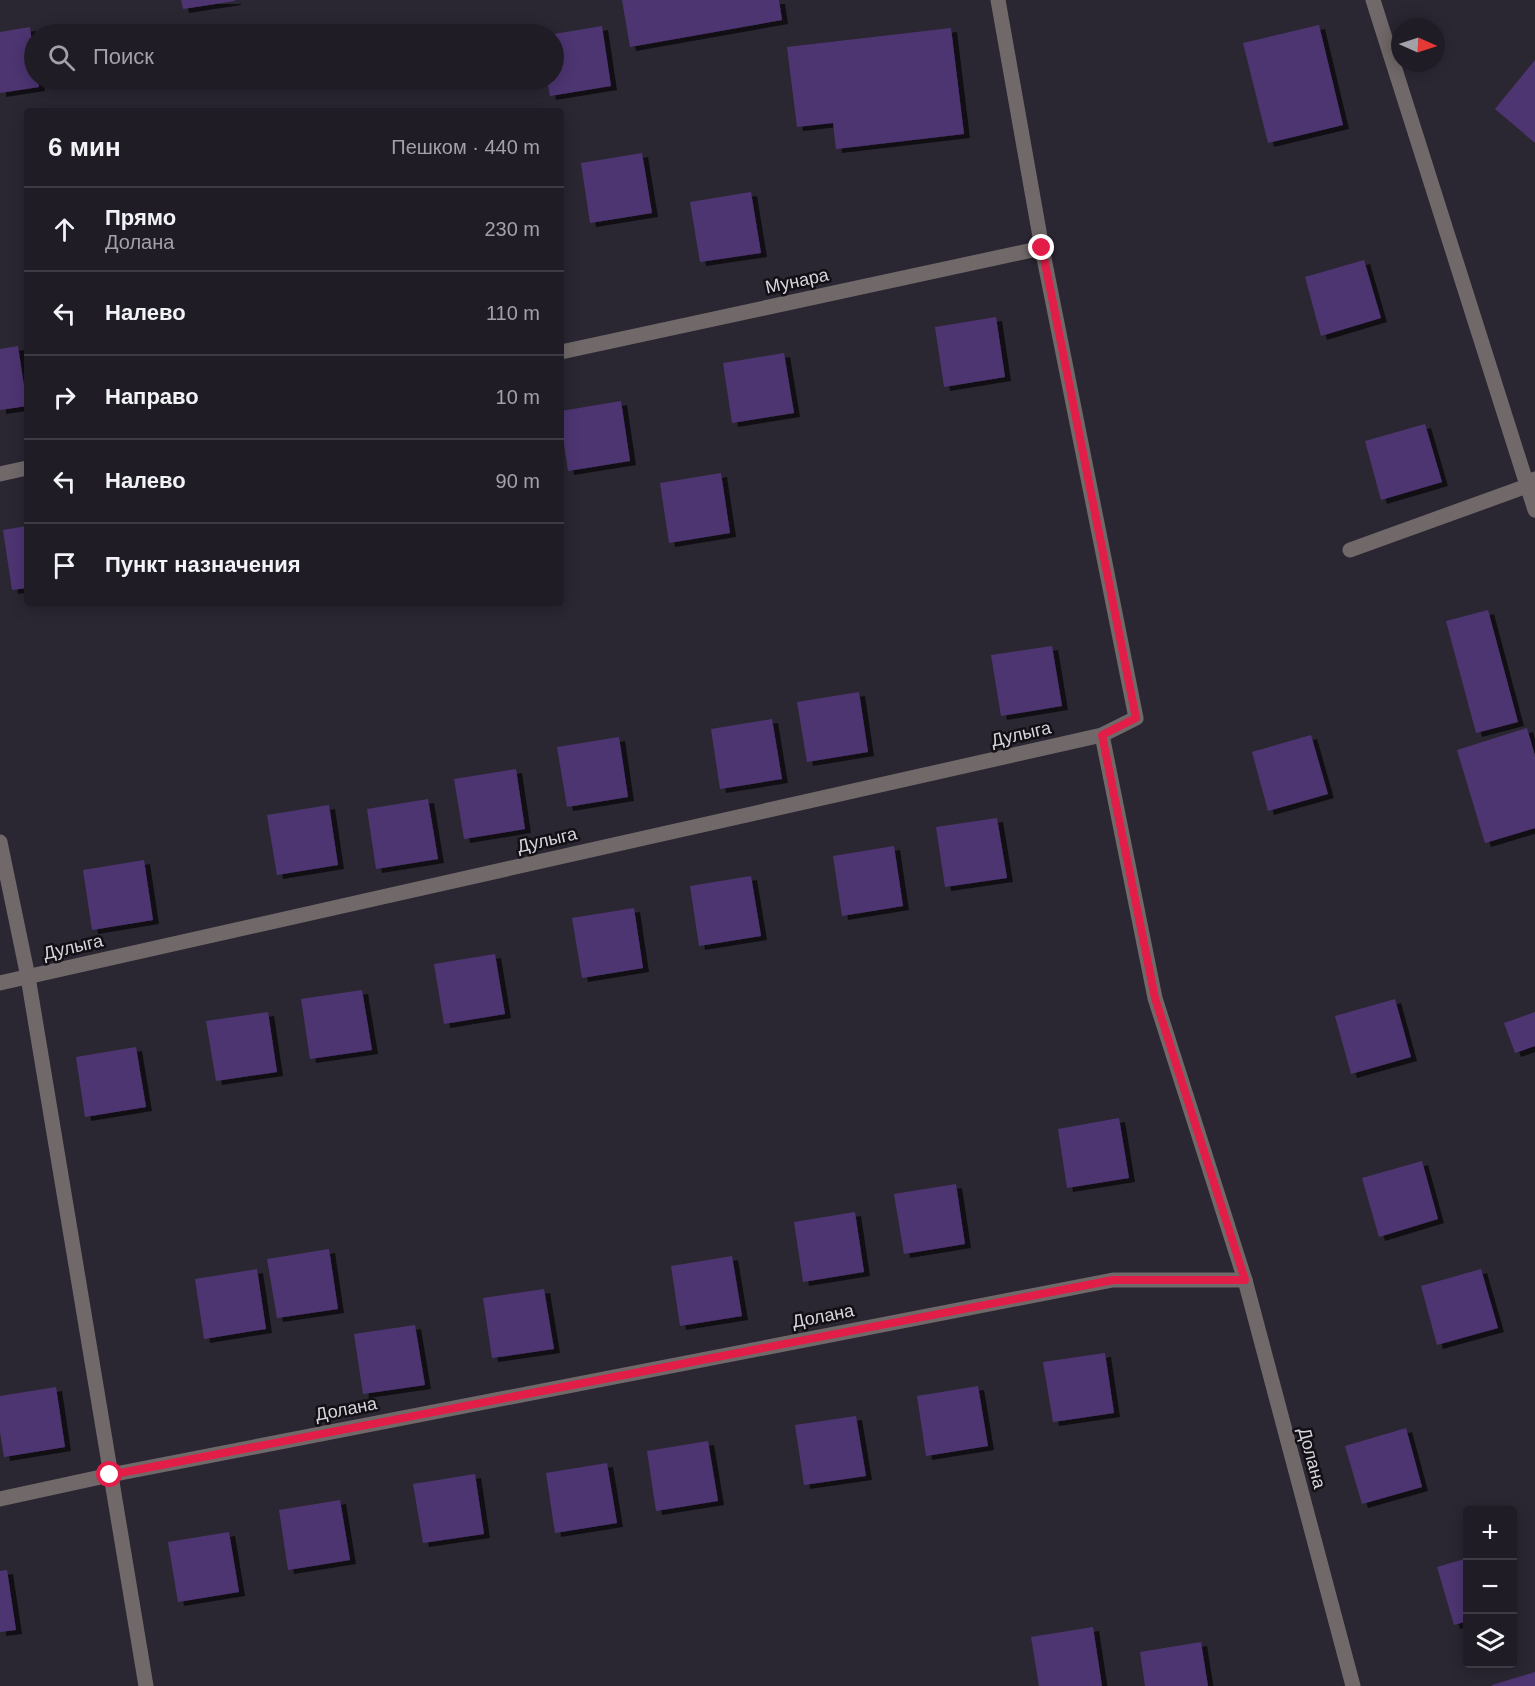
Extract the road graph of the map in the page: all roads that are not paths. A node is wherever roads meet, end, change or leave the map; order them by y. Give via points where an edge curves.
1 (998, 0) edge
2 (1372, 0) edge
3 (1042, 248) junction
4 (564, 351) edge
5 (24, 469) edge
6 (0, 474) edge
7 (1531, 482) edge
8 (1535, 510) edge
9 (1350, 550) dead end
10 (1102, 735) junction
11 (0, 842) edge
12 (28, 977) junction
13 (0, 983) edge
14 (1245, 1280) junction
15 (110, 1475) junction
16 (0, 1499) edge
17 (147, 1686) edge
18 (1353, 1686) edge

1 - 3 street
2 - 7 street
3 - 4 street, Мунара
3 - 10 street, Дулыга via 1136,718
5 - 6 street
7 - 8 street
7 - 9 street
10 - 12 street, Дулыга
10 - 14 street via 1155,998
11 - 12 street
12 - 13 street, Дулыга
12 - 15 street
14 - 15 street, Долана via 1113,1280
14 - 18 street, Долана
15 - 16 street, Долана
15 - 17 street

